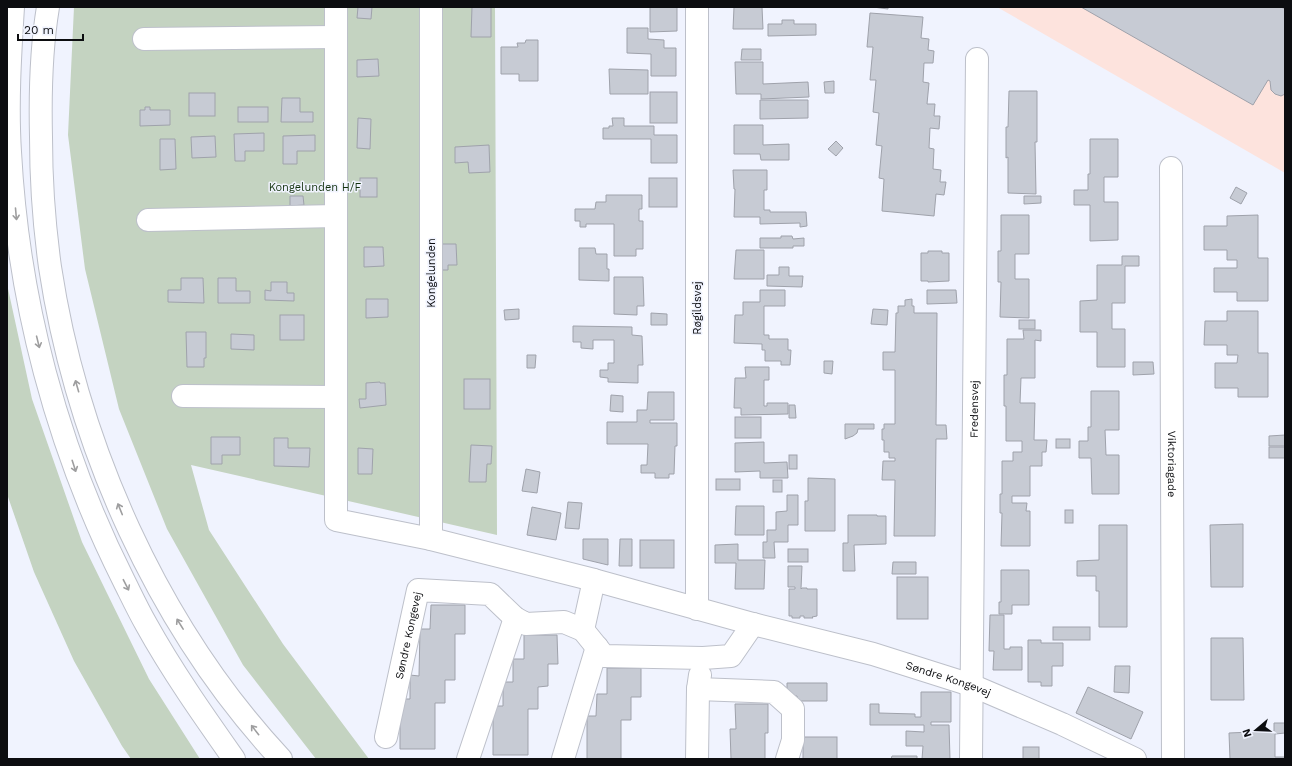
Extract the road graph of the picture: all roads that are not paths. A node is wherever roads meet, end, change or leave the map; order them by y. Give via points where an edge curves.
1 (13, 7) edge
2 (48, 7) edge
3 (336, 7) edge
4 (431, 7) edge
5 (697, 7) edge
6 (336, 37) junction
7 (144, 39) dead end
8 (977, 59) dead end
9 (1171, 168) dead end
10 (336, 216) junction
11 (148, 220) dead end
12 (183, 396) dead end
13 (336, 397) junction
14 (431, 539) junction
15 (594, 580) junction
16 (696, 609) junction
17 (515, 618) junction
18 (753, 624) junction
19 (582, 630) junction
20 (596, 647) junction
21 (703, 658) junction
22 (971, 685) junction
23 (698, 689) junction
24 (386, 737) dead end
25 (234, 759) edge
26 (281, 759) edge
27 (468, 759) edge
28 (563, 759) edge
29 (697, 759) edge
30 (787, 759) edge
31 (971, 759) edge
32 (1135, 759) edge
33 (1173, 759) edge

1 -> 25 main road via 9,69 10,144 17,234 31,315 51,395 82,487 108,549 145,623 188,693
26 -> 2 main road via 257,734 206,665 160,591 122,514 90,434 66,351 54,290 41,181 40,95
3 - 6 main road
4 - 14 main road, Kongelunden
5 - 16 main road, Røgildsvej
6 - 7 main road
6 - 10 main road
8 - 22 main road, Fredensvej
9 - 33 main road, Viktoriagade
10 - 11 main road
10 - 13 main road
12 - 13 main road
13 - 14 main road, Søndre Kongevej via 336,520
14 - 15 main road, Søndre Kongevej
15 - 16 main road, Søndre Kongevej
15 - 19 main road
16 - 18 main road, Søndre Kongevej
17 - 19 main road, Søndre Kongevej via 526,624 564,622
17 - 24 main road, Søndre Kongevej via 490,594 418,590
17 - 27 main road
18 - 21 main road, Søndre Kongevej via 731,656
18 - 22 main road, Søndre Kongevej via 873,654
19 - 20 main road, Søndre Kongevej
20 - 21 main road, Søndre Kongevej via 604,656
20 - 28 main road
21 - 23 main road
22 - 31 main road, Fredensvej
22 - 32 main road, Søndre Kongevej
23 - 29 main road
23 - 30 main road via 774,692 793,709 793,740

